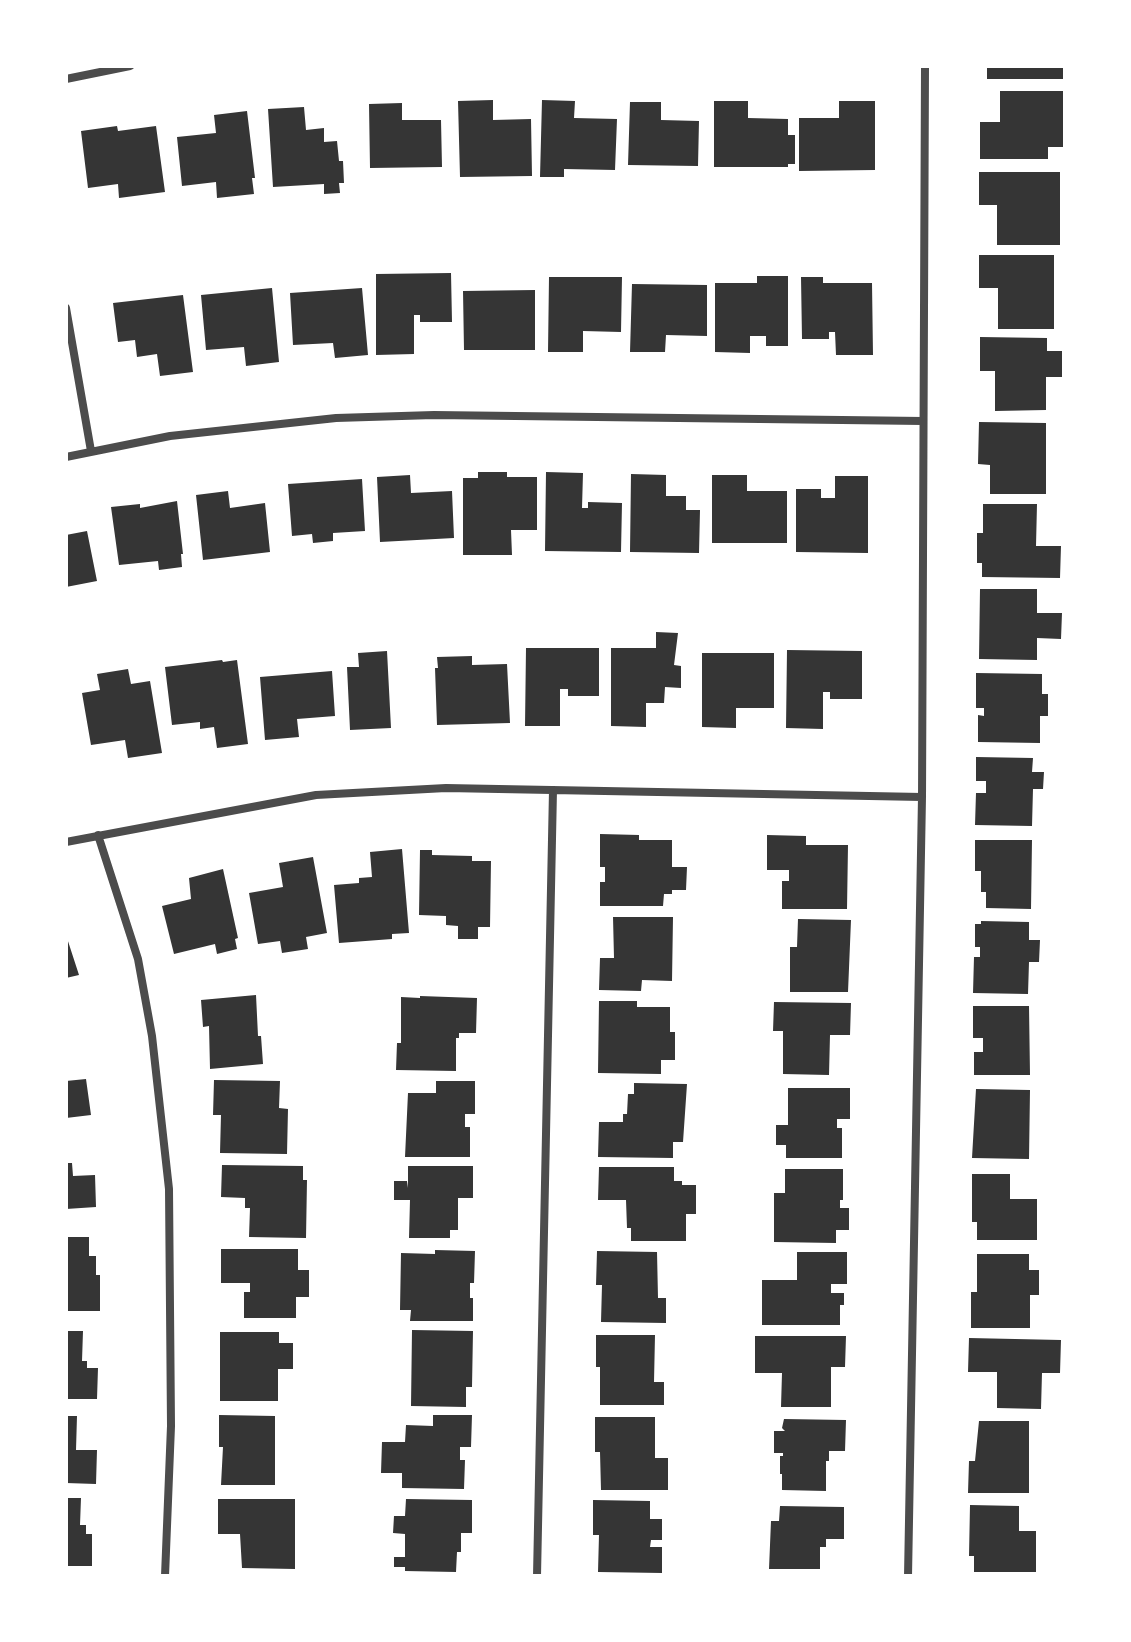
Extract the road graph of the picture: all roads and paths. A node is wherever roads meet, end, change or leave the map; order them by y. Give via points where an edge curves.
1 (130, 66) edge
2 (925, 66) edge
3 (66, 79) edge
4 (66, 308) edge
5 (923, 421) junction
6 (91, 451) junction
7 (66, 457) edge
8 (553, 790) junction
9 (922, 797) junction
10 (98, 835) junction
11 (66, 842) edge
12 (165, 1576) edge
13 (537, 1576) edge
14 (908, 1576) edge

1 - 3 street
2 - 5 street
4 - 6 street
5 - 6 street via 350,417 170,436
5 - 9 street
6 - 7 street
8 - 9 street
8 - 10 street via 446,788 316,795
8 - 13 street
9 - 14 street
10 - 11 street
10 - 12 street via 138,959 169,1189 171,1426

